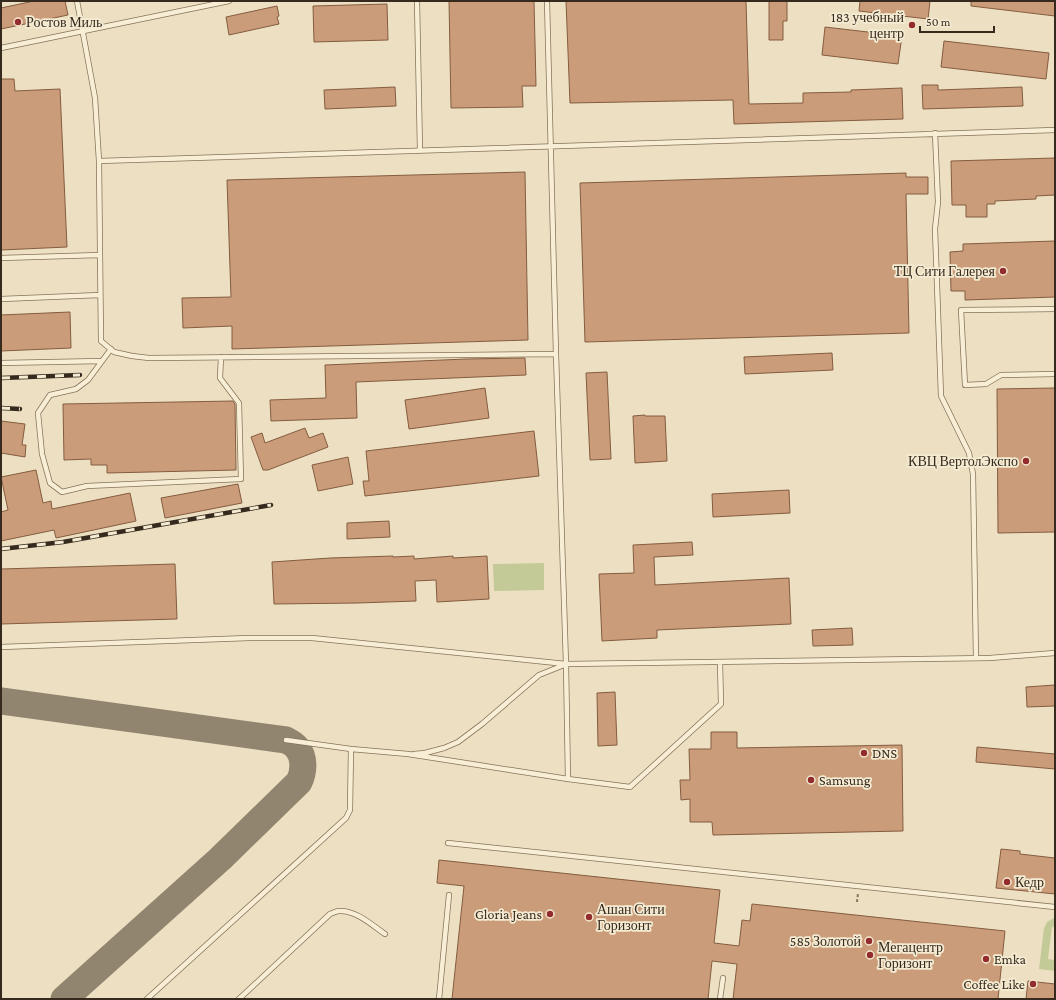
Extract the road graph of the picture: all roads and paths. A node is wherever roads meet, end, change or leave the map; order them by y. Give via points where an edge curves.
1 (77, 1) edge
2 (229, 1) edge
3 (417, 1) edge
4 (547, 1) edge
5 (83, 31) junction
6 (1, 48) edge
7 (1055, 130) edge
8 (935, 134) junction
9 (551, 146) junction
10 (420, 151) junction
11 (99, 161) junction
12 (100, 255) junction
13 (1, 258) edge
14 (100, 295) junction
15 (1, 299) edge
16 (1055, 309) edge
17 (111, 350) junction
18 (556, 354) junction
19 (221, 357) junction
20 (102, 361) junction
21 (1, 363) edge
22 (1055, 374) edge
23 (1, 647) edge
24 (1055, 653) edge
25 (976, 658) junction
26 (720, 662) junction
27 (566, 664) junction
28 (286, 740) dead end
29 (351, 749) junction
30 (408, 754) junction
31 (568, 779) junction
32 (448, 843) dead end
33 (449, 895) dead end
34 (1055, 906) edge
35 (385, 934) dead end
36 (722, 978) dead end
37 (147, 999) edge
38 (239, 999) edge
39 (439, 999) edge
40 (720, 999) edge

1 - 5 lane
2 - 5 lane
3 - 10 lane
4 - 9 lane
5 - 6 lane
5 - 11 lane via 95,98
7 - 8 lane
8 - 9 lane
8 - 25 lane via 941,396 969,453 973,474
9 - 10 lane
9 - 18 lane
10 - 11 lane
11 - 12 lane
12 - 13 lane
12 - 14 lane
14 - 15 lane
14 - 17 lane via 101,341
16 - 22 lane via 961,310 965,385 986,384 1001,375
17 - 19 lane via 149,358
17 - 20 lane
18 - 19 lane
18 - 27 lane
19 - 20 lane via 220,378 239,403 241,479 87,486 62,492 50,483 42,454 38,413 50,395 76,389 88,380
20 - 21 lane
23 - 27 lane via 312,638
24 - 25 lane
25 - 26 lane
26 - 27 lane
26 - 31 lane via 721,704 630,787
27 - 30 lane via 539,674 458,742 444,748
27 - 31 lane
28 - 29 lane
29 - 30 lane
29 - 37 lane via 350,810 346,818
30 - 31 lane
32 - 34 lane
33 - 39 lane
35 - 38 lane via 359,916 338,911 330,914
36 - 40 lane

